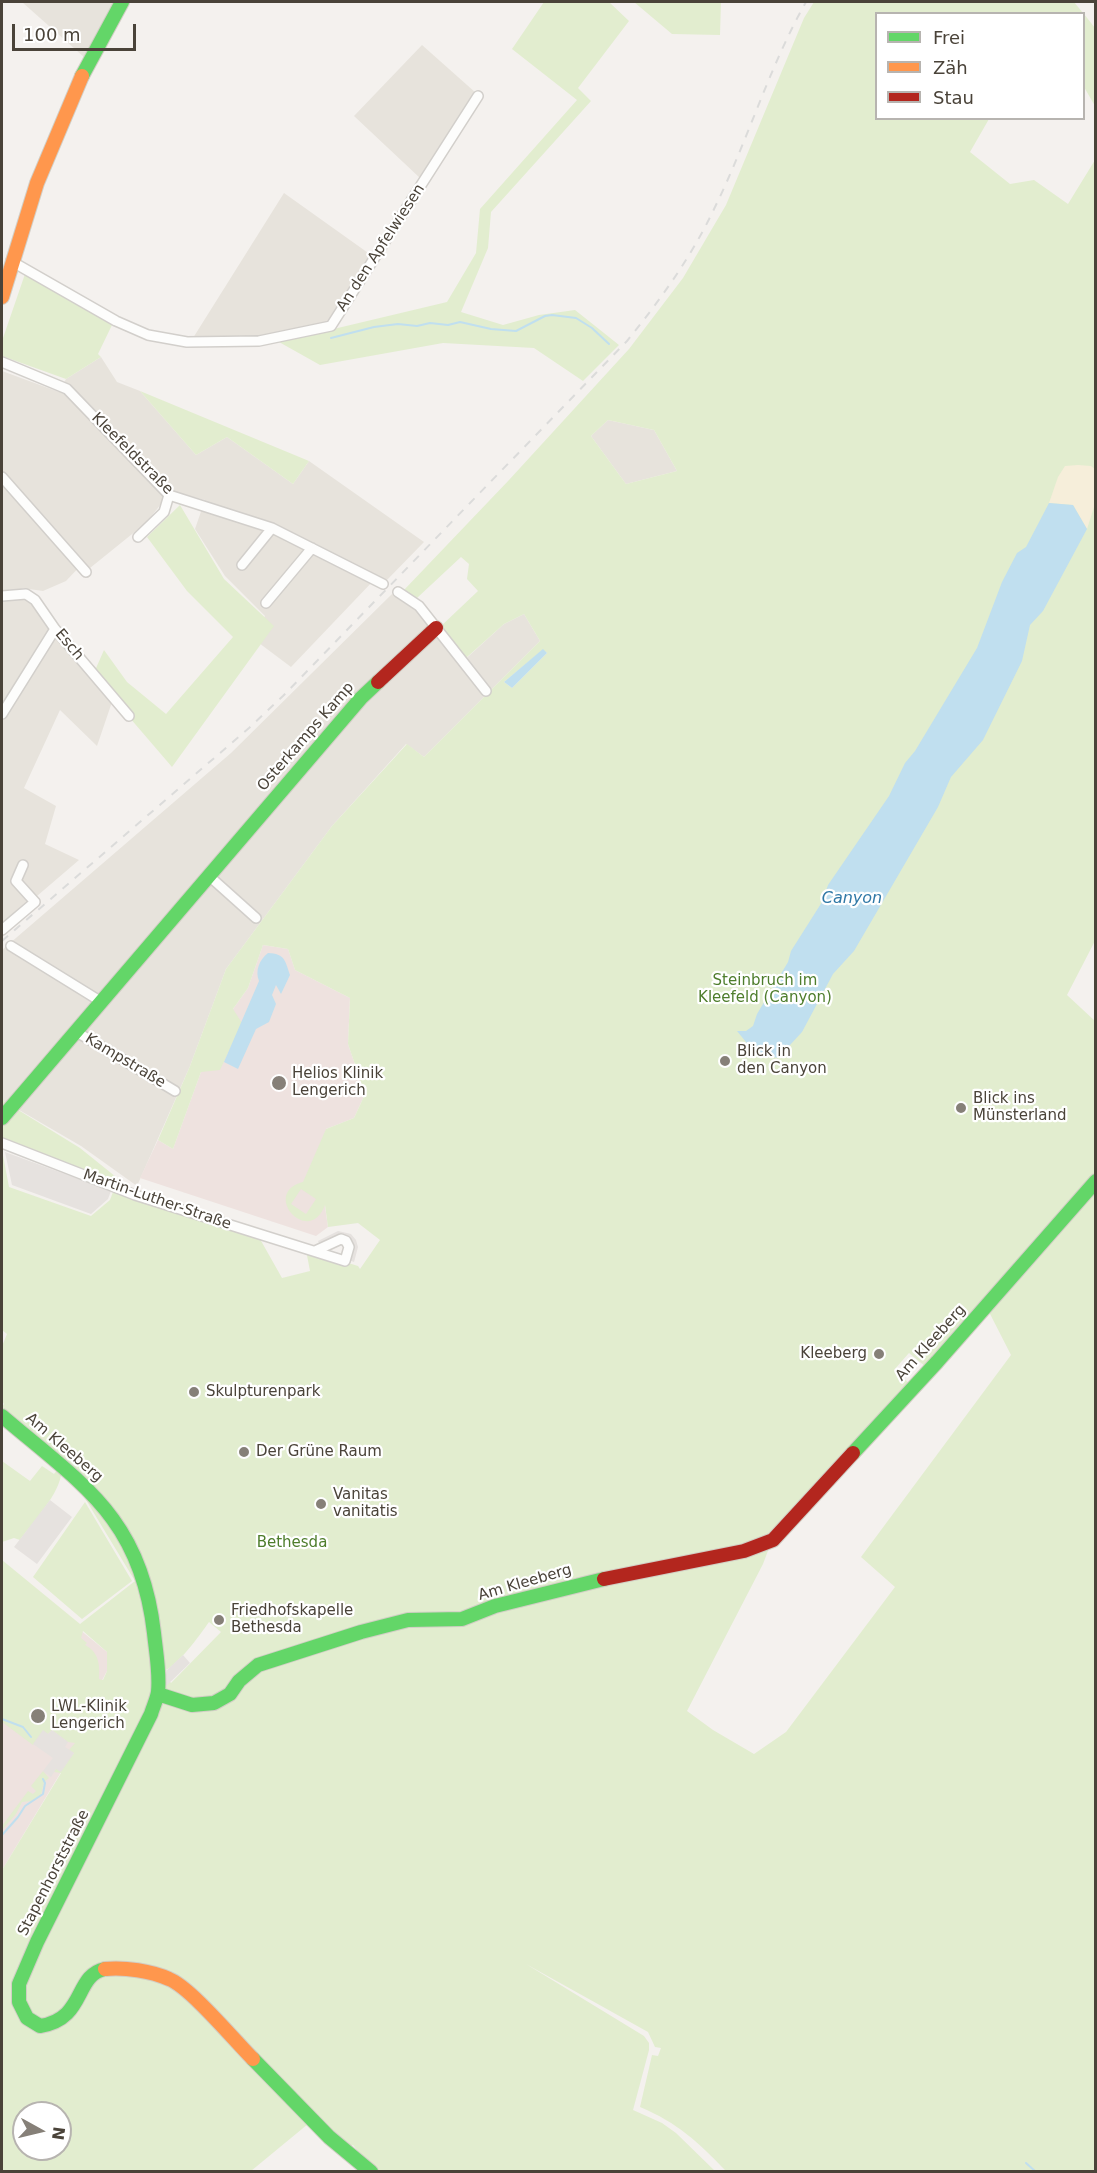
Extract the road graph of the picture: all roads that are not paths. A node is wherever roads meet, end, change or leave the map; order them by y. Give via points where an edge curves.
1 (122, 2) edge
2 (478, 96) dead end
3 (11, 261) junction
4 (2, 297) edge
5 (2, 362) edge
6 (2, 477) edge
7 (169, 495) junction
8 (272, 528) junction
9 (138, 537) dead end
10 (312, 548) junction
11 (243, 565) dead end
12 (86, 572) dead end
13 (383, 584) dead end
14 (398, 592) dead end
15 (2, 596) edge
16 (266, 603) dead end
17 (436, 628) junction
18 (55, 629) junction
19 (486, 691) dead end
20 (2, 714) edge
21 (129, 716) dead end
22 (23, 866) dead end
23 (208, 875) junction
24 (256, 918) dead end
25 (2, 930) edge
26 (11, 946) dead end
27 (100, 1001) junction
28 (75, 1031) junction
29 (175, 1090) dead end
30 (2, 1118) edge
31 (2, 1143) edge
32 (1095, 1180) edge
33 (315, 1251) dead end
34 (2, 1416) edge
35 (158, 1694) junction
36 (371, 2172) edge

1 - 3 street via 98,44 46,160
2 - 3 street, An den Apfelwiesen via 331,326 259,341 187,342 148,335
3 - 4 street
5 - 7 street, Kleefeldstraße via 67,389
6 - 12 street
7 - 8 street, Kleefeldstraße
7 - 9 street via 164,512
8 - 10 street, Kleefeldstraße
8 - 11 street
10 - 13 street, Kleefeldstraße
10 - 16 street
14 - 17 street via 419,606
15 - 18 street, Esch via 26,594 35,600
17 - 19 street
17 - 23 street, Osterkamps Kamp via 361,698
18 - 20 street
18 - 21 street, Esch
22 - 25 street via 16,881 35,902
23 - 24 street
23 - 27 street, Osterkamps Kamp
26 - 27 street
27 - 28 street, Osterkamps Kamp
28 - 29 street, Kampstraße
28 - 30 street, Osterkamps Kamp
31 - 33 street, Martin-Luther-Straße via 135,1195
32 - 35 street, Am Kleeberg via 937,1362 773,1540 744,1551 578,1585 462,1618 408,1620 361,1632 258,1665 230,1694 214,1703 192,1705
34 - 35 street, Am Kleeberg via 84,1485 128,1538 147,1590
35 - 36 street, Stapenhorststraße via 37,1942 19,1984 19,2002 27,2018 40,2025 53,2024 69,2014 89,1978 101,1970 145,1972 171,1980 192,1995 329,2137

